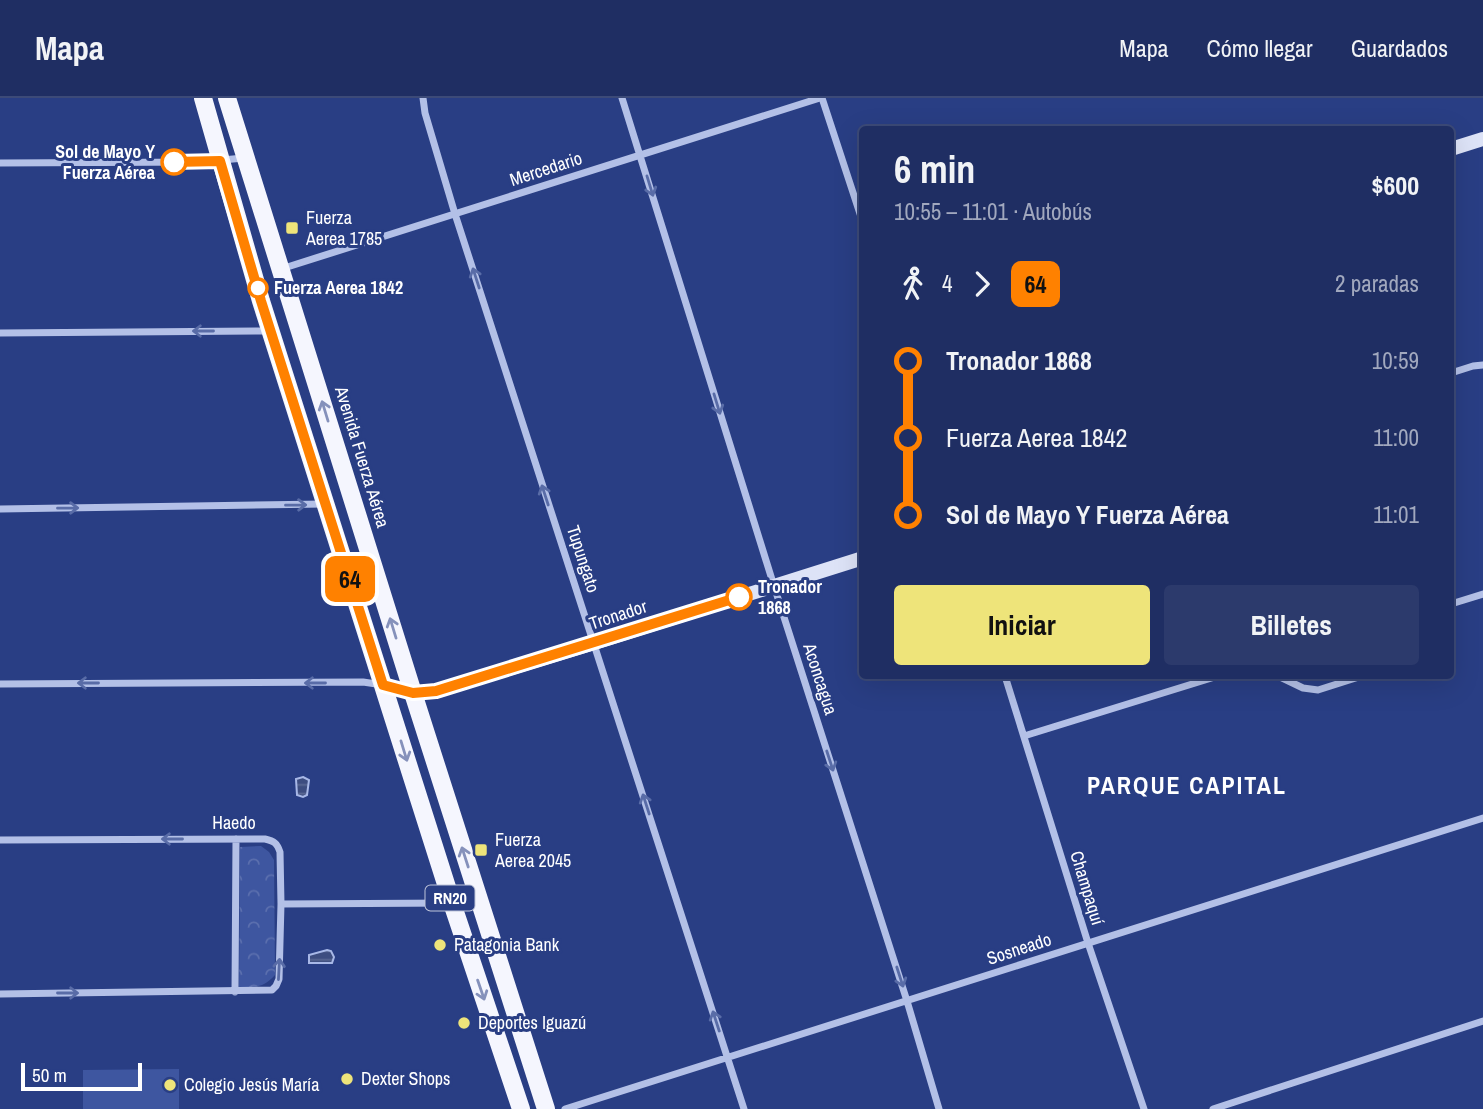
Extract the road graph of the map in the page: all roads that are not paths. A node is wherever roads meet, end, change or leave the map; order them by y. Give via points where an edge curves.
1 (203, 98) edge
2 (227, 98) edge
3 (423, 98) edge
4 (622, 98) edge
5 (821, 98) edge
6 (1483, 139) edge
7 (1454, 148) edge
8 (640, 156) junction
9 (246, 158) junction
10 (220, 161) junction
11 (0, 163) edge
12 (859, 211) edge
13 (455, 214) junction
14 (281, 269) junction
15 (271, 331) junction
16 (0, 333) edge
17 (1483, 365) edge
18 (1454, 372) edge
19 (326, 504) junction
20 (0, 509) edge
21 (859, 559) edge
22 (774, 586) junction
23 (1483, 594) edge
24 (1454, 603) edge
25 (594, 643) junction
26 (1006, 679) edge
27 (1208, 679) edge
28 (1284, 679) edge
29 (1353, 679) edge
30 (0, 684) edge
31 (383, 685) junction
32 (413, 693) junction
33 (1024, 736) junction
34 (1483, 818) edge
35 (236, 839) junction
36 (0, 840) edge
37 (452, 903) junction
38 (281, 904) junction
39 (1088, 943) junction
40 (235, 992) junction
41 (0, 994) edge
42 (907, 1001) junction
43 (1483, 1021) edge
44 (728, 1057) junction
45 (521, 1109) edge
46 (546, 1109) edge
47 (565, 1109) edge
48 (744, 1109) edge
49 (939, 1109) edge
50 (1144, 1109) edge
51 (1213, 1109) edge

1 - 10 main road, RN20
2 - 9 main road, Avenida Fuerza Aérea / RN20
3 - 13 street, Tupungato
4 - 8 street, Aconcagua
5 - 8 street, Mercedario
5 - 12 street
6 - 7 main road
8 - 13 street, Mercedario
8 -> 22 street, Aconcagua
9 - 10 street
9 - 14 main road, Avenida Fuerza Aérea / RN20
10 - 11 street
10 - 15 main road, RN20
13 - 14 street, Mercedario
25 -> 13 street, Tupungato
32 -> 14 main road, Avenida Fuerza Aérea / RN20
15 -> 16 street
15 - 19 main road, RN20
17 - 18 street
20 -> 19 street
19 - 31 main road, RN20
21 - 22 main road, Tronador
22 - 25 main road, Tronador
22 -> 42 street, Aconcagua
23 - 24 street
25 - 32 main road, Tronador via 436,691
44 -> 25 street, Tupungato
26 - 33 street, Champaquí
27 - 33 street
28 - 29 street via 1318,690
31 -> 30 street
31 - 32 main road, Tronador
31 -> 37 main road, RN20
46 -> 32 main road, Avenida Fuerza Aérea / RN20
33 - 39 street, Champaquí
34 - 39 street, Sosneado
35 -> 36 street, Haedo
35 - 38 street, Haedo via 265,839 277,845
35 - 40 street
37 - 38 street
37 -> 45 main road, RN20
40 -> 38 street via 276,986
39 - 42 street, Sosneado
39 - 50 street, Champaquí
41 -> 40 street
42 - 44 street, Sosneado
42 - 49 street, Aconcagua
43 - 51 street
44 - 47 street, Sosneado
44 - 48 street, Tupungato

